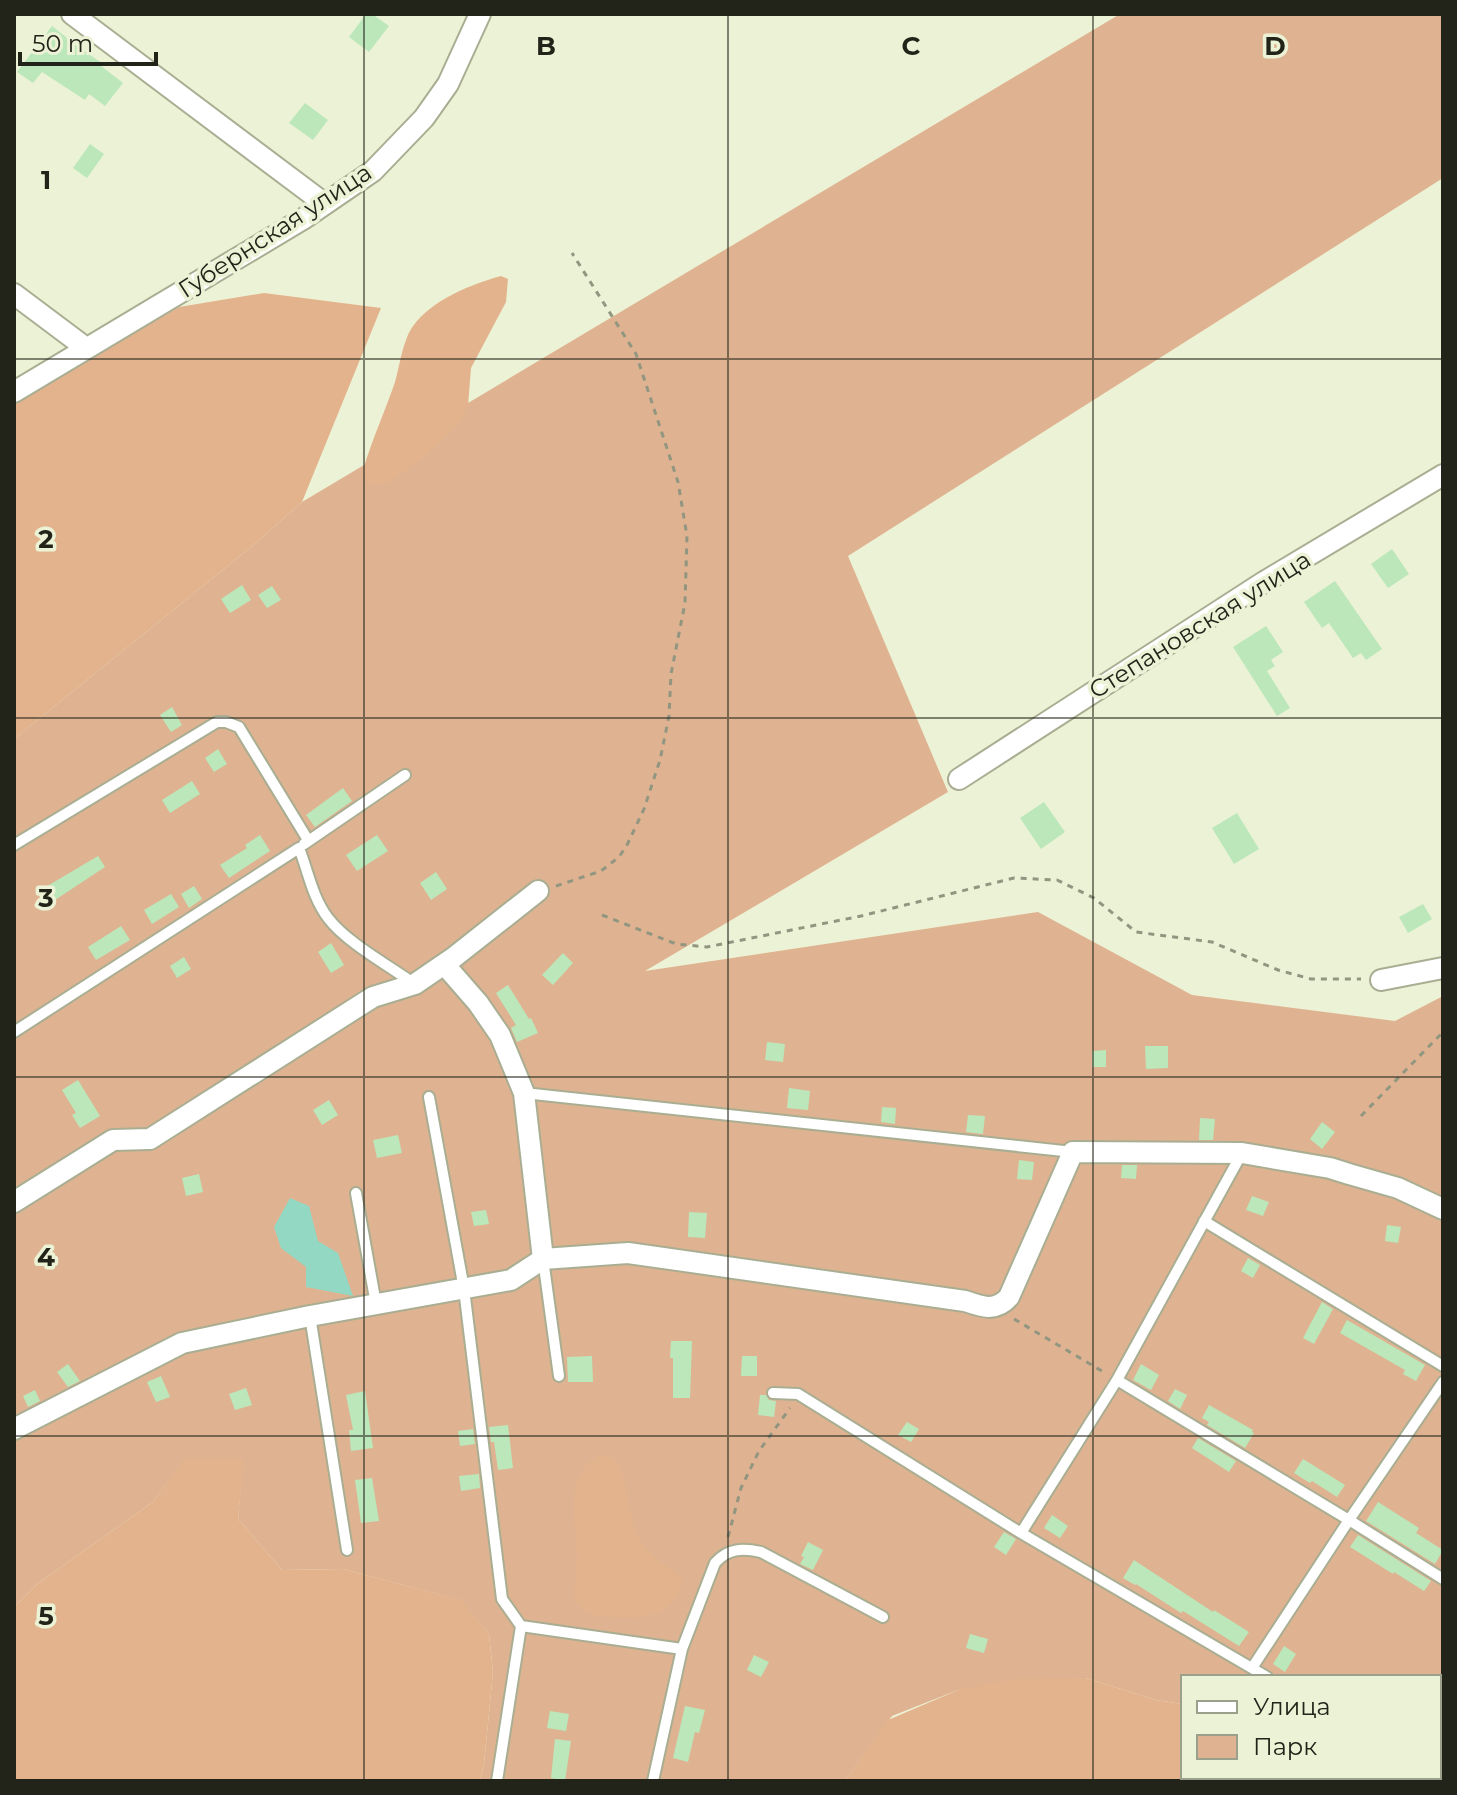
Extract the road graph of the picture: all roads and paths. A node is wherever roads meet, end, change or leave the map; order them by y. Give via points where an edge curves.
1 (72, 14) edge
2 (480, 14) edge
3 (325, 204) junction
4 (572, 253) dead end
5 (14, 294) edge
6 (86, 348) junction
7 (14, 392) edge
8 (1443, 475) edge
9 (405, 775) dead end
10 (959, 779) dead end
11 (304, 844) junction
12 (14, 845) edge
13 (538, 891) joint
14 (602, 915) dead end
15 (444, 964) junction
16 (1443, 968) edge
17 (1381, 980) joint
18 (415, 984) junction
19 (14, 1032) edge
20 (1443, 1032) edge
21 (524, 1093) junction
22 (429, 1097) dead end
23 (1361, 1116) dead end
24 (1073, 1152) junction
25 (1242, 1153) junction
26 (356, 1193) dead end
27 (14, 1202) edge
28 (1443, 1209) edge
29 (1204, 1221) junction
30 (543, 1259) junction
31 (464, 1289) junction
32 (376, 1304) junction
33 (994, 1307) junction
34 (310, 1316) junction
35 (1443, 1366) edge
36 (559, 1376) dead end
37 (1117, 1380) junction
38 (1443, 1382) edge
39 (773, 1393) dead end
40 (798, 1394) junction
41 (14, 1429) edge
42 (1349, 1520) junction
43 (1021, 1533) junction
44 (347, 1550) dead end
45 (721, 1555) junction
46 (1443, 1579) edge
47 (883, 1617) dead end
48 (521, 1626) junction
49 (682, 1649) junction
50 (1252, 1668) junction
51 (1264, 1675) edge
52 (497, 1781) edge
53 (653, 1781) edge

1 - 3 street
2 - 3 street, Губернская улица via 448,84 424,118 373,171
3 - 6 street, Губернская улица
4 - 13 path via 636,354 678,482 687,536 685,603 660,760 627,845 601,871
5 - 6 street
6 - 7 street, Губернская улица
8 - 10 street, Степановская улица via 1264,582
9 - 11 lane
11 - 12 lane via 239,727 217,722
11 - 18 lane via 328,918
11 - 19 lane
13 - 15 street
14 - 17 path via 676,944 707,947 1014,878 1057,880 1094,898 1136,932 1212,942 1311,979
15 - 18 street
15 - 21 street via 500,1035
16 - 17 street
18 - 27 street via 373,997 150,1139 113,1140
20 - 23 path
21 - 24 lane
21 - 30 street
22 - 31 lane
24 - 25 street
24 - 33 street via 1009,1297
25 - 28 street via 1339,1171 1398,1188
25 - 29 lane
26 - 32 lane
29 - 35 lane
29 - 37 lane
30 - 31 street via 511,1280
30 - 33 street via 628,1253
30 - 36 lane
31 - 32 street
31 - 48 lane via 502,1599
32 - 34 street
33 - 37 path
34 - 41 street via 182,1343
34 - 44 lane
37 - 42 lane
37 - 43 lane
38 - 42 lane
39 - 40 lane
40 - 43 lane
40 - 45 path via 741,1488
42 - 46 lane
42 - 50 lane
43 - 50 lane
45 - 47 lane via 745,1548 761,1552
45 - 49 lane
48 - 49 lane
48 - 52 lane
49 - 53 lane
50 - 51 lane

